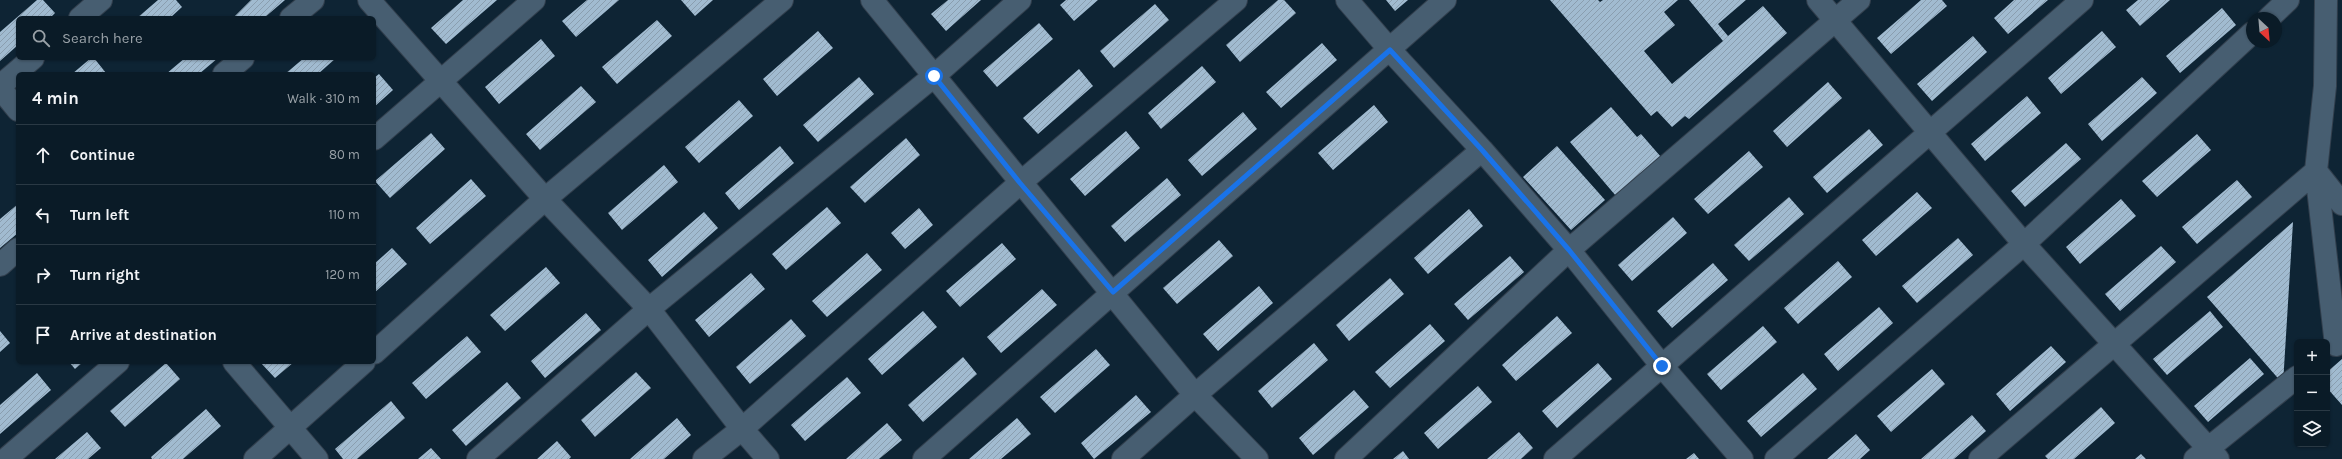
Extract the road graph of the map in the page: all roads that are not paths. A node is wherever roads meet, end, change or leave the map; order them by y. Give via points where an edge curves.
1 (101, 0) edge
2 (313, 0) edge
3 (369, 0) edge
4 (534, 0) edge
5 (782, 0) edge
6 (872, 0) edge
7 (1020, 0) edge
8 (1236, 0) edge
9 (1347, 0) edge
10 (1445, 0) edge
11 (1818, 0) edge
12 (1859, 0) edge
13 (2082, 0) edge
14 (2288, 0) edge
15 (2326, 0) edge
16 (2275, 12) edge
17 (82, 16) edge
18 (293, 16) edge
19 (1836, 20) junction
20 (2246, 39) edge
21 (1390, 50) junction
22 (31, 60) edge
23 (241, 60) edge
24 (17, 72) edge
25 (226, 72) edge
26 (16, 73) edge
27 (934, 76) junction
28 (440, 82) junction
29 (2333, 84) edge
30 (0, 87) edge
31 (16, 107) edge
32 (1929, 132) junction
33 (376, 137) edge
34 (1482, 150) junction
35 (2316, 171) junction
36 (1020, 183) junction
37 (545, 199) junction
38 (2342, 204) edge
39 (2024, 244) junction
40 (1569, 250) junction
41 (16, 251) edge
42 (0, 265) edge
43 (1113, 292) junction
44 (649, 309) junction
45 (2115, 344) junction
46 (2335, 346) edge
47 (376, 351) edge
48 (116, 364) edge
49 (236, 364) edge
50 (362, 364) edge
51 (1662, 366) junction
52 (2294, 380) edge
53 (1195, 395) junction
54 (291, 428) junction
55 (742, 429) junction
56 (2207, 455) edge
57 (6, 459) edge
58 (255, 459) edge
59 (317, 459) edge
60 (478, 459) edge
61 (704, 459) edge
62 (768, 459) edge
63 (924, 459) edge
64 (1123, 459) edge
65 (1257, 459) edge
66 (1346, 459) edge
67 (1555, 459) edge
68 (1742, 459) edge
69 (1776, 459) edge
70 (1980, 459) edge

1 - 17 street
2 - 18 street
3 - 28 street
4 - 28 street
5 - 37 street
6 - 27 street
7 - 27 street
8 - 36 street
9 - 21 street
10 - 21 street
11 - 19 street
12 - 19 street
13 - 32 street
14 - 16 street
15 - 29 street
19 - 32 street
19 - 40 street
20 - 39 street
21 - 34 street
21 - 43 street
22 - 24 street
23 - 25 street
26 - 30 street
27 - 36 street
27 - 44 street
28 - 33 street
28 - 37 street
29 - 35 street
30 - 31 street
32 - 39 street
32 - 51 street
34 - 40 street
34 - 53 street
35 - 38 street
35 - 45 street
35 - 46 street
36 - 43 street
36 - 55 street
37 - 44 street
37 - 47 street
39 - 45 street
39 - 69 street
40 - 51 street
40 - 66 street
41 - 42 street
43 - 53 street
43 - 63 street
44 - 55 street
44 - 60 street
45 - 56 street
45 - 70 street
48 - 57 street
49 - 54 street
50 - 54 street
51 - 67 street
51 - 68 street
52 - 56 street
53 - 64 street
53 - 65 street
54 - 58 street
54 - 59 street
55 - 61 street
55 - 62 street

